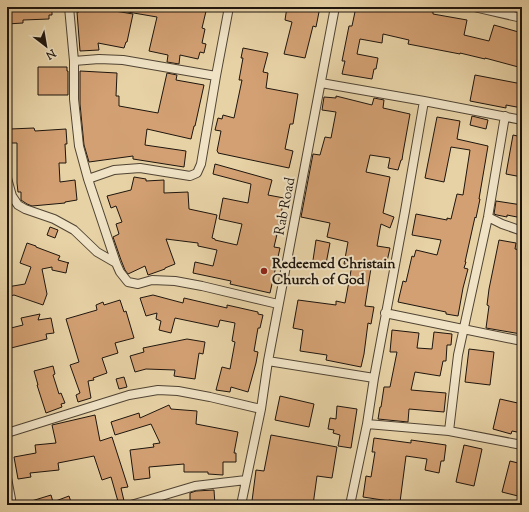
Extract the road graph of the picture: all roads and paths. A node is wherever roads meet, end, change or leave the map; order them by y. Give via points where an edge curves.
1 (69, 7) edge
2 (229, 7) edge
3 (335, 7) edge
4 (474, 7) edge
5 (522, 18) edge
6 (74, 61) junction
7 (216, 76) junction
8 (321, 83) junction
9 (424, 101) junction
10 (505, 116) junction
11 (522, 120) edge
12 (7, 178) edge
13 (88, 179) junction
14 (488, 217) junction
15 (522, 231) edge
16 (116, 263) junction
17 (278, 304) junction
18 (385, 313) junction
19 (463, 329) junction
20 (522, 341) edge
21 (268, 361) junction
22 (374, 378) junction
23 (261, 409) junction
24 (368, 424) junction
25 (449, 432) junction
26 (7, 433) edge
27 (522, 445) edge
28 (7, 478) edge
29 (246, 480) junction
30 (12, 501) edge
31 (131, 505) edge
32 (241, 505) edge
33 (350, 505) edge

1 - 6 street
2 - 7 street
3 - 8 street, Rab Road
4 - 5 street
6 - 7 street via 123,60
6 - 13 street via 74,100 79,146
7 - 13 street via 201,164 197,173 190,176 140,168 114,170
8 - 9 street
8 - 17 street, Rab Road
9 - 10 street
9 - 18 street
10 - 11 street
10 - 14 street
12 - 16 street via 12,196 18,205 74,230 97,252
13 - 16 street
14 - 15 street
14 - 19 street
16 - 17 street via 128,282 138,284 152,280 175,281
17 - 21 street, Rab Road
18 - 19 street
18 - 22 street
19 - 20 street
19 - 25 street
21 - 22 street
21 - 23 street, Rab Road
22 - 24 street
23 - 26 street via 210,396 158,390 129,395
23 - 29 street, Rab Road
24 - 25 street
24 - 33 street
25 - 27 street
28 - 30 street
29 - 31 street via 195,486
29 - 32 street, Rab Road

